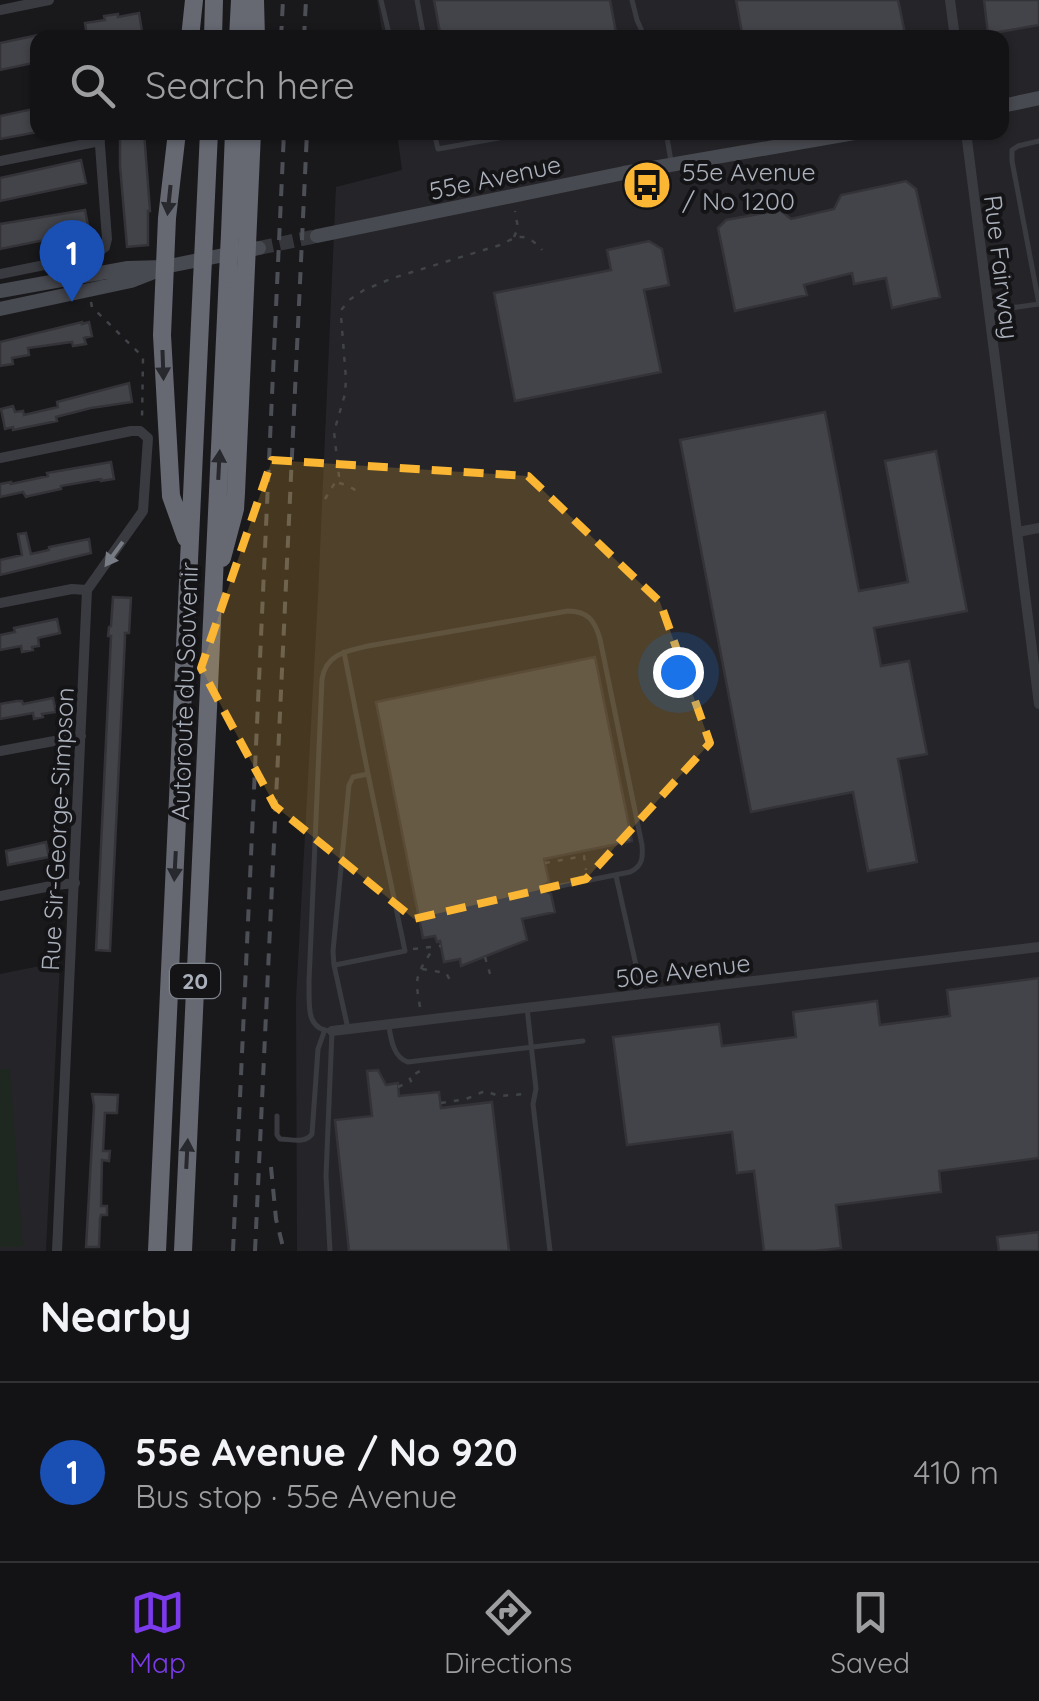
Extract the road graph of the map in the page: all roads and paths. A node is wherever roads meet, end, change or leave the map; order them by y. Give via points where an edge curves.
1 (49, 0) edge
2 (194, 0) edge
3 (214, 0) edge
4 (240, 0) edge
5 (255, 0) edge
6 (381, 0) edge
7 (416, 0) edge
8 (632, 0) edge
9 (950, 0) edge
10 (0, 10) edge
11 (191, 30) edge
12 (213, 30) edge
13 (238, 30) edge
14 (256, 30) edge
15 (388, 30) edge
16 (422, 30) edge
17 (640, 30) edge
18 (954, 30) edge
19 (1039, 98) edge
20 (1009, 104) edge
21 (88, 140) edge
22 (100, 140) edge
23 (176, 140) edge
24 (208, 140) edge
25 (234, 140) edge
26 (252, 140) edge
27 (436, 140) edge
28 (487, 140) edge
29 (667, 140) edge
30 (813, 140) edge
31 (967, 140) edge
32 (1039, 142) edge
33 (0, 162) edge
34 (671, 164) junction
35 (512, 196) junction
36 (317, 236) tunnel mouth
37 (513, 238) junction
38 (252, 250) junction
39 (542, 250) dead end
40 (164, 267) junction
41 (0, 274) edge
42 (0, 291) edge
43 (92, 307) dead end
44 (0, 309) edge
45 (988, 312) junction
46 (141, 426) junction
47 (0, 458) edge
48 (336, 483) junction
49 (360, 493) dead end
50 (324, 499) dead end
51 (1039, 528) edge
52 (1018, 532) junction
53 (189, 548) junction
54 (86, 590) junction
55 (212, 598) junction
56 (0, 604) edge
57 (1034, 629) edge
58 (344, 652) junction
59 (1037, 672) edge
60 (1038, 690) edge
61 (1039, 704) edge
62 (81, 736) junction
63 (0, 751) edge
64 (368, 774) junction
65 (545, 864) dead end
66 (585, 864) dead end
67 (616, 875) junction
68 (74, 883) junction
69 (550, 888) dead end
70 (0, 896) edge
71 (441, 946) dead end
72 (430, 948) junction
73 (1039, 948) edge
74 (410, 950) dead end
75 (485, 957) dead end
76 (334, 966) junction
77 (420, 968) junction
78 (490, 974) dead end
79 (450, 980) dead end
80 (643, 994) junction
81 (420, 1008) dead end
82 (526, 1008) junction
83 (389, 1024) junction
84 (348, 1029) junction
85 (328, 1031) junction
86 (583, 1041) dead end
87 (531, 1048) junction
88 (422, 1070) dead end
89 (398, 1087) dead end
90 (536, 1093) junction
91 (440, 1103) dead end
92 (277, 1116) dead end
93 (58, 1251) edge
94 (157, 1251) edge
95 (182, 1251) edge
96 (330, 1251) edge
97 (550, 1251) edge

1 - 10 street
2 - 11 highway
3 - 12 highway
4 - 13 highway
5 - 14 highway
6 - 15 lane
7 - 16 lane
8 - 17 lane
9 - 18 street
19 - 20 street
21 - 33 street
22 - 41 street via 107,239 102,250
23 -> 40 highway
24 - 53 highway, Autoroute du Souvenir / 20, bridge
55 -> 25 highway, Autoroute du Souvenir / 20, bridge
26 - 38 highway
27 - 28 lane via 438,149
29 - 34 lane
30 - 34 street, 55e Avenue
31 - 45 street, Rue Fairway
32 - 45 lane via 1012,150 1039,304
34 - 35 street, 55e Avenue
35 - 36 street, 55e Avenue
35 - 37 path via 518,222
37 - 39 path via 532,239
37 - 48 path via 364,290 342,309 346,380 334,432
38 - 40 street
38 - 55 highway via 235,509
40 - 42 street
40 - 44 street via 131,282
40 -> 53 highway via 171,496
43 - 46 path via 143,357
45 - 52 street, Rue Fairway
46 - 47 street
46 -> 54 street via 148,442 145,506
48 - 49 path
48 - 50 path
51 - 52 street
52 - 57 street, Rue Fairway
53 -> 94 highway, Autoroute du Souvenir / 20
54 - 56 street
54 - 62 street, Rue Sir-George-Simpson
95 -> 55 highway, Autoroute du Souvenir / 20
57 - 59 street, Rue Fairway
58 - 64 lane
58 - 67 lane via 533,616 586,614 600,639 643,852 636,869
58 - 85 lane via 328,662 322,679 310,992 312,1020
59 - 60 street, Rue Fairway
60 - 61 street, Rue Fairway
62 - 63 street
62 - 68 street, Rue Sir-George-Simpson
64 - 76 lane via 349,784
64 - 76 lane via 404,951
65 - 66 path via 584,856
67 - 69 lane
67 - 80 lane
68 - 70 street
68 - 93 street, Rue Sir-George-Simpson
71 - 72 path
72 - 74 path
72 - 77 path
73 - 80 street, 50e Avenue
75 - 78 path
76 - 84 lane
77 - 79 path via 446,973
77 - 81 path
80 - 82 street, 50e Avenue
82 - 83 street, 50e Avenue
82 - 87 lane
83 - 84 street, 50e Avenue
83 - 87 lane via 404,1061
84 - 85 street, 50e Avenue
85 - 92 lane via 318,1049 312,1134 280,1138
85 - 96 lane
86 - 87 lane
87 - 90 lane
88 - 89 path
90 - 91 path via 499,1096 485,1090
90 - 97 lane

